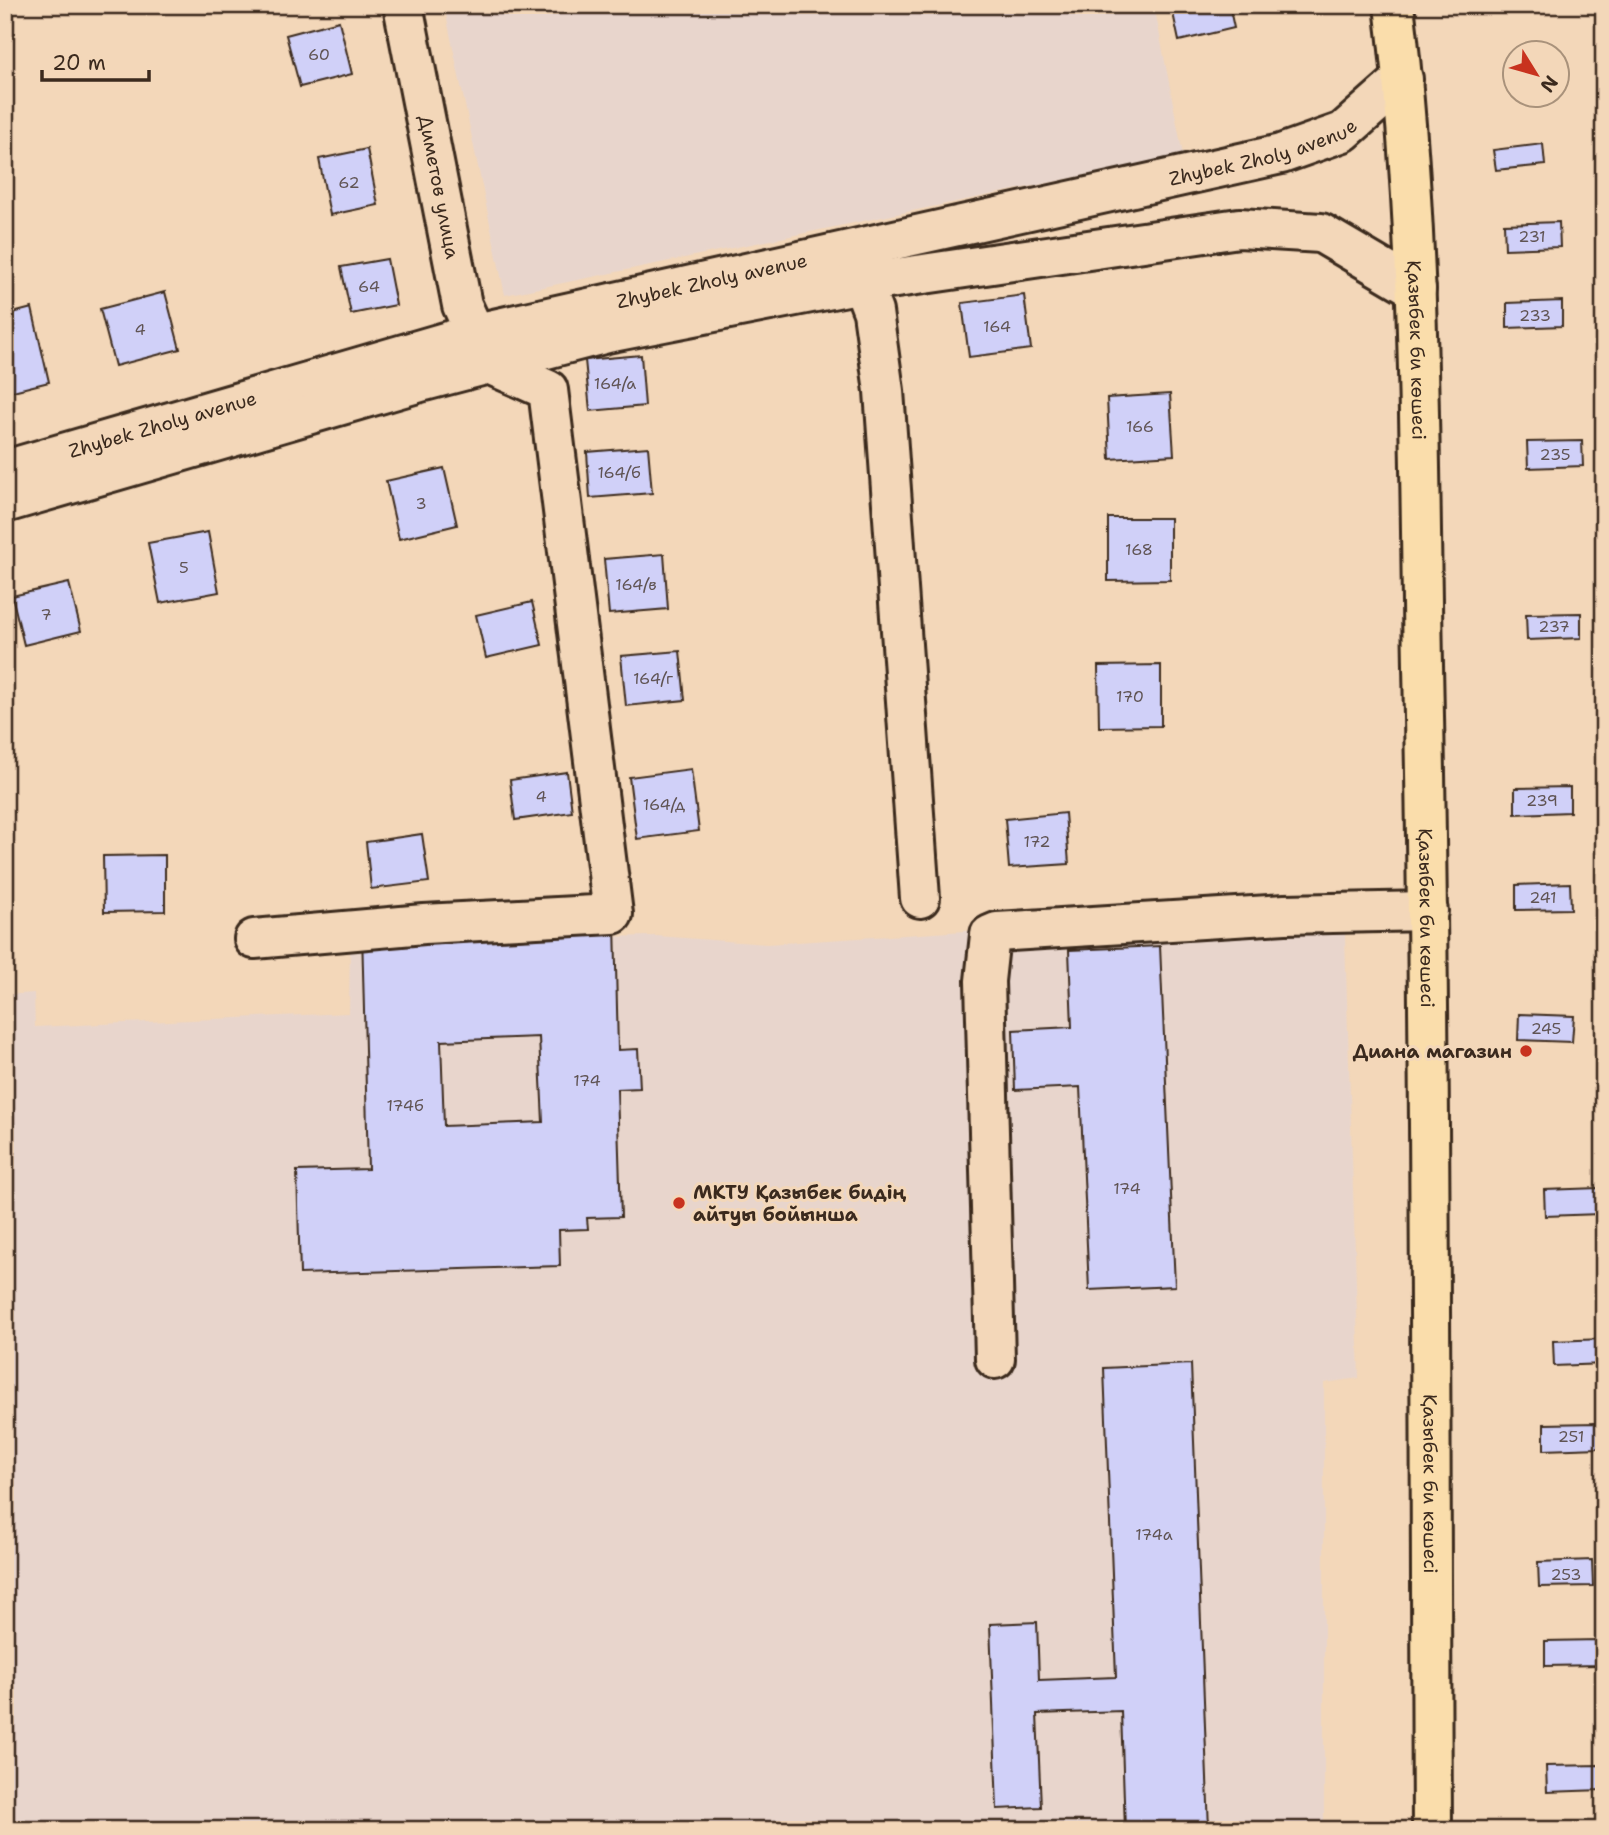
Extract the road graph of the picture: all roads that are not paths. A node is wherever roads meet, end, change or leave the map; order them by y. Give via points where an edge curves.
1 (403, 5) edge
2 (1394, 5) edge
3 (1403, 79) junction
4 (862, 283) junction
5 (1416, 289) junction
6 (482, 349) junction
7 (5, 470) edge
8 (5, 503) edge
9 (920, 898) dead end
10 (1428, 911) junction
11 (254, 939) dead end
12 (995, 1359) dead end
13 (1432, 1830) edge

1 - 6 street, Диметов улица via 462,305
2 - 3 main road, Қазыбек би көшесі
3 - 5 main road, Қазыбек би көшесі
3 - 6 street, Zhybek Zholy avenue via 1343,132 1281,154
4 - 5 street, Zhybek Zholy avenue via 1239,228 1321,233
4 - 6 street, Zhybek Zholy avenue via 607,333
4 - 9 street via 873,312 884,391
5 - 10 main road, Қазыбек би көшесі
6 - 7 street, Zhybek Zholy avenue
6 - 8 street, Zhybek Zholy avenue
6 - 11 street via 548,390 613,914
10 - 12 street via 1272,915 989,935 985,981
10 - 13 main road, Қазыбек би көшесі

